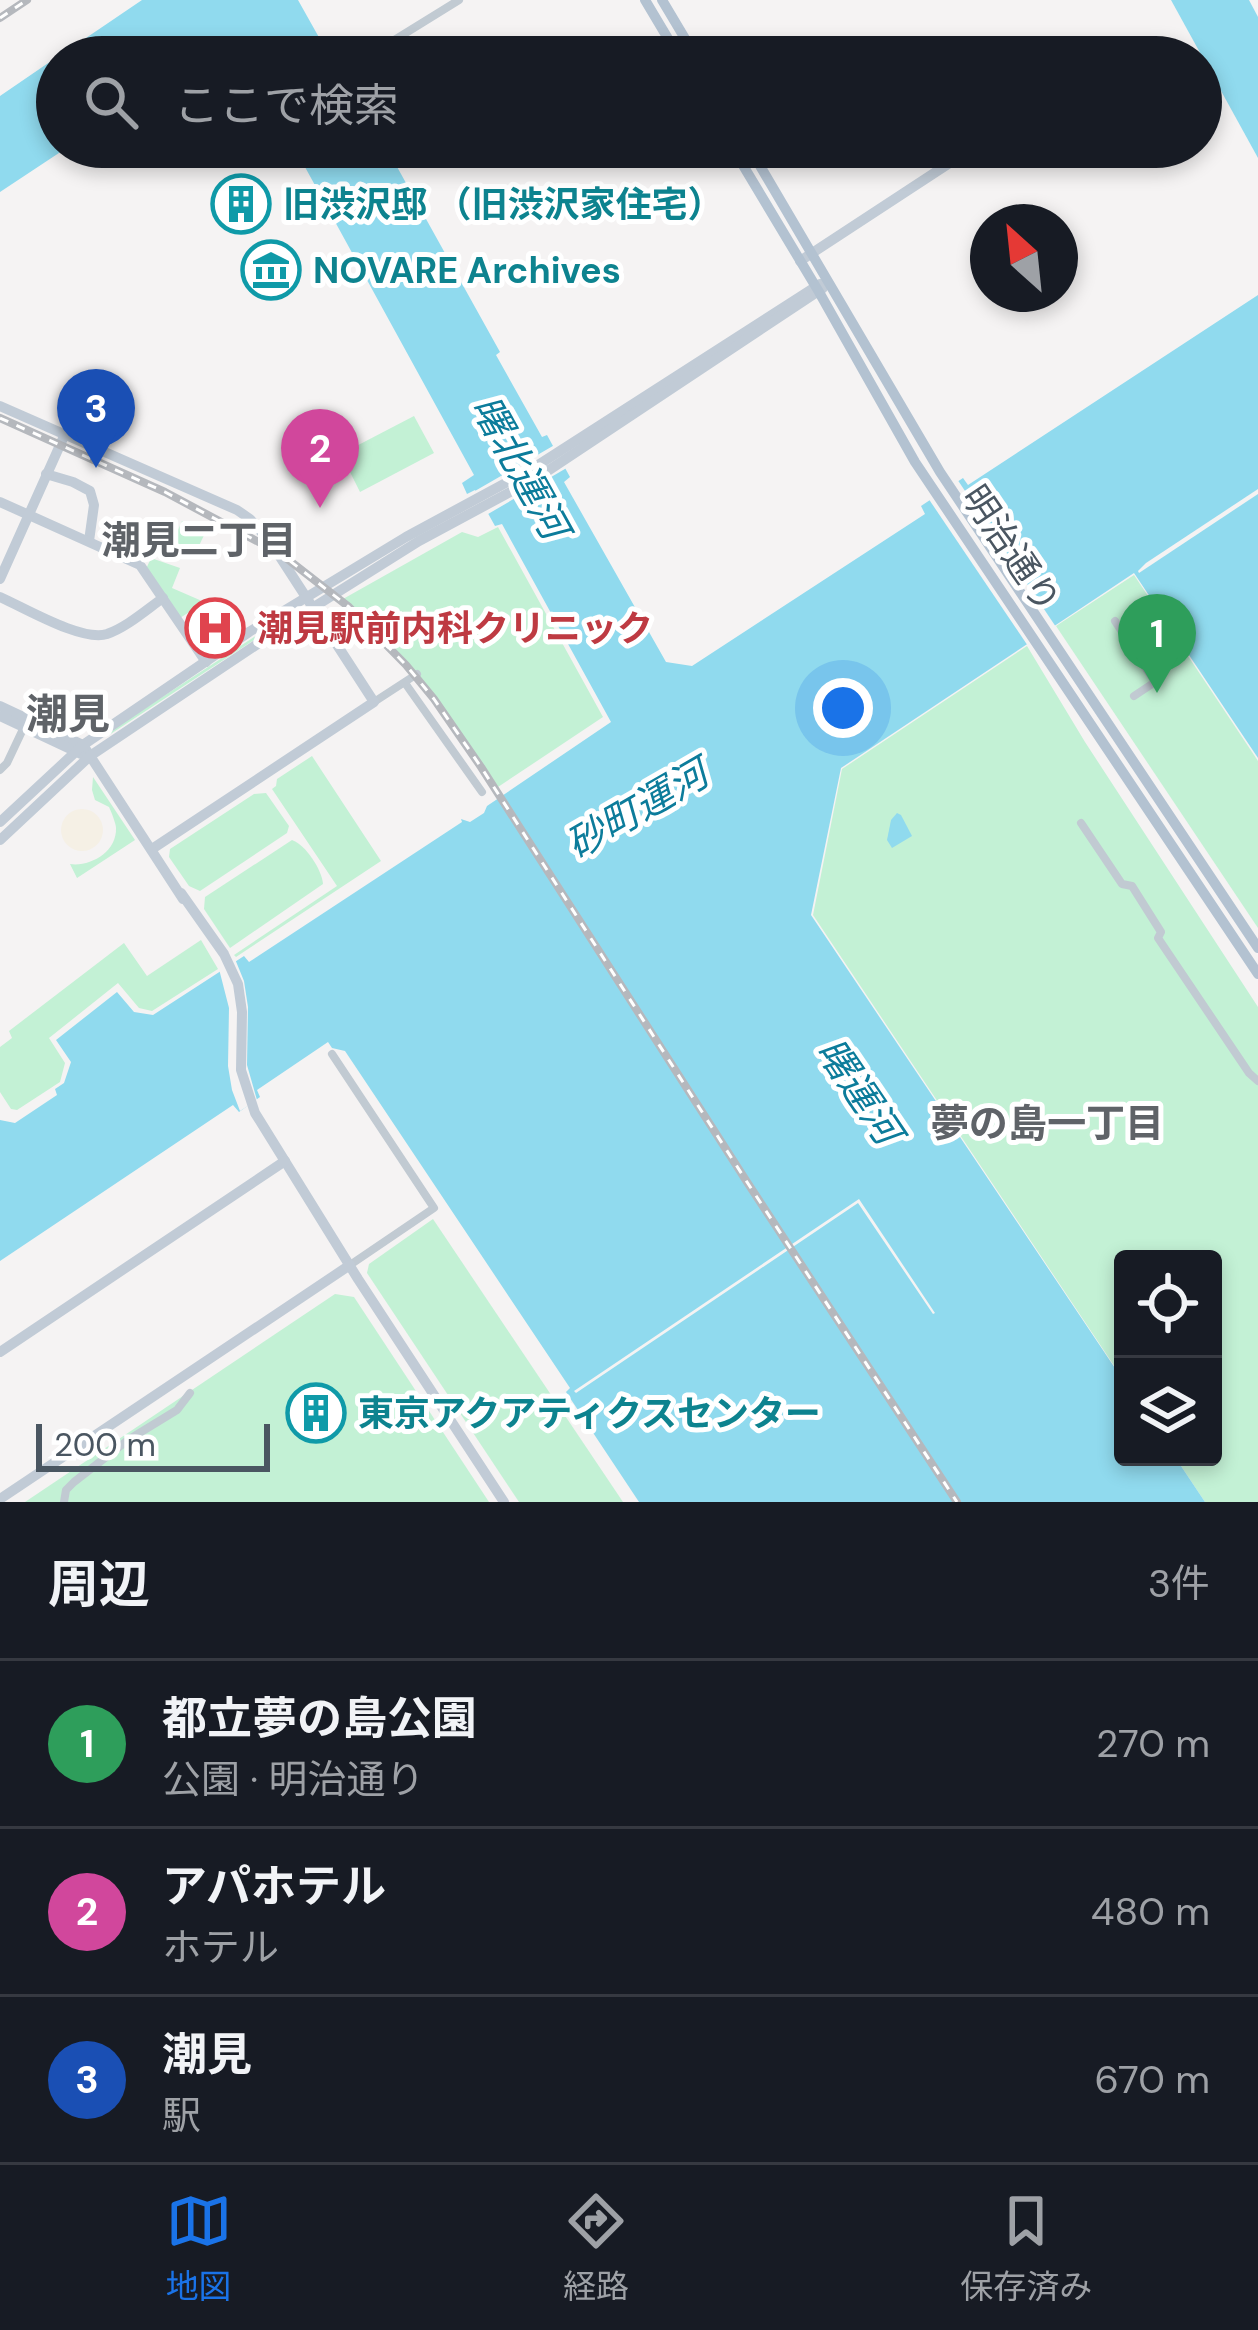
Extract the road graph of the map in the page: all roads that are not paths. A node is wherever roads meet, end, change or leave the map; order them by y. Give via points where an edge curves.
1 (459, 0) edge
2 (645, 0) edge
3 (662, 0) edge
4 (401, 36) edge
5 (666, 36) edge
6 (683, 36) edge
7 (746, 168) edge
8 (760, 168) edge
9 (942, 168) edge
10 (806, 257) junction
11 (821, 286) junction
12 (0, 406) edge
13 (64, 434) junction
14 (46, 474) junction
15 (0, 502) edge
16 (29, 514) junction
17 (89, 541) junction
18 (0, 579) edge
19 (0, 597) edge
20 (163, 598) junction
21 (310, 602) junction
22 (1115, 621) dead end
23 (206, 662) junction
24 (417, 674) dead end
25 (405, 682) junction
26 (1134, 696) dead end
27 (374, 702) junction
28 (0, 706) edge
29 (0, 716) edge
30 (24, 727) junction
31 (83, 751) junction
32 (2, 764) edge
33 (482, 792) dead end
34 (0, 822) edge
35 (1081, 823) dead end
36 (0, 840) edge
37 (152, 849) junction
38 (1258, 949) edge
39 (1258, 974) edge
40 (332, 1054) dead end
41 (1258, 1081) edge
42 (283, 1162) junction
43 (350, 1265) junction
44 (0, 1352) edge
45 (190, 1393) dead end
46 (0, 1499) edge
47 (64, 1502) edge
48 (504, 1502) edge

1 - 4 street
2 - 5 main road
3 - 6 main road
7 - 10 main road, 明治通り
8 - 10 main road, 明治通り
9 - 10 street
10 - 11 main road, 明治通り
11 - 21 street via 567,452
11 - 38 main road, 明治通り
11 - 39 main road, 明治通り via 915,462
12 - 13 street
13 - 14 street
13 - 21 street via 250,519
14 - 16 street
14 - 17 street via 90,491
15 - 16 street
16 - 17 street
16 - 18 street
17 - 20 street via 140,565
19 - 20 street via 98,636
20 - 23 street
21 - 23 street
21 - 27 street
21 - 31 street
22 - 26 street via 1155,682
23 - 31 street
24 - 25 street
25 - 27 street
25 - 33 street
27 - 37 street
28 - 31 street
29 - 30 street
30 - 31 street
30 - 32 street
31 - 34 street
31 - 36 street
31 - 37 street
35 - 41 street via 1122,884 1132,886 1158,938
37 - 42 street via 240,994 249,1107
40 - 43 street via 434,1208
42 - 43 street
42 - 44 street
43 - 46 street
43 - 48 street
45 - 47 street via 74,1482

